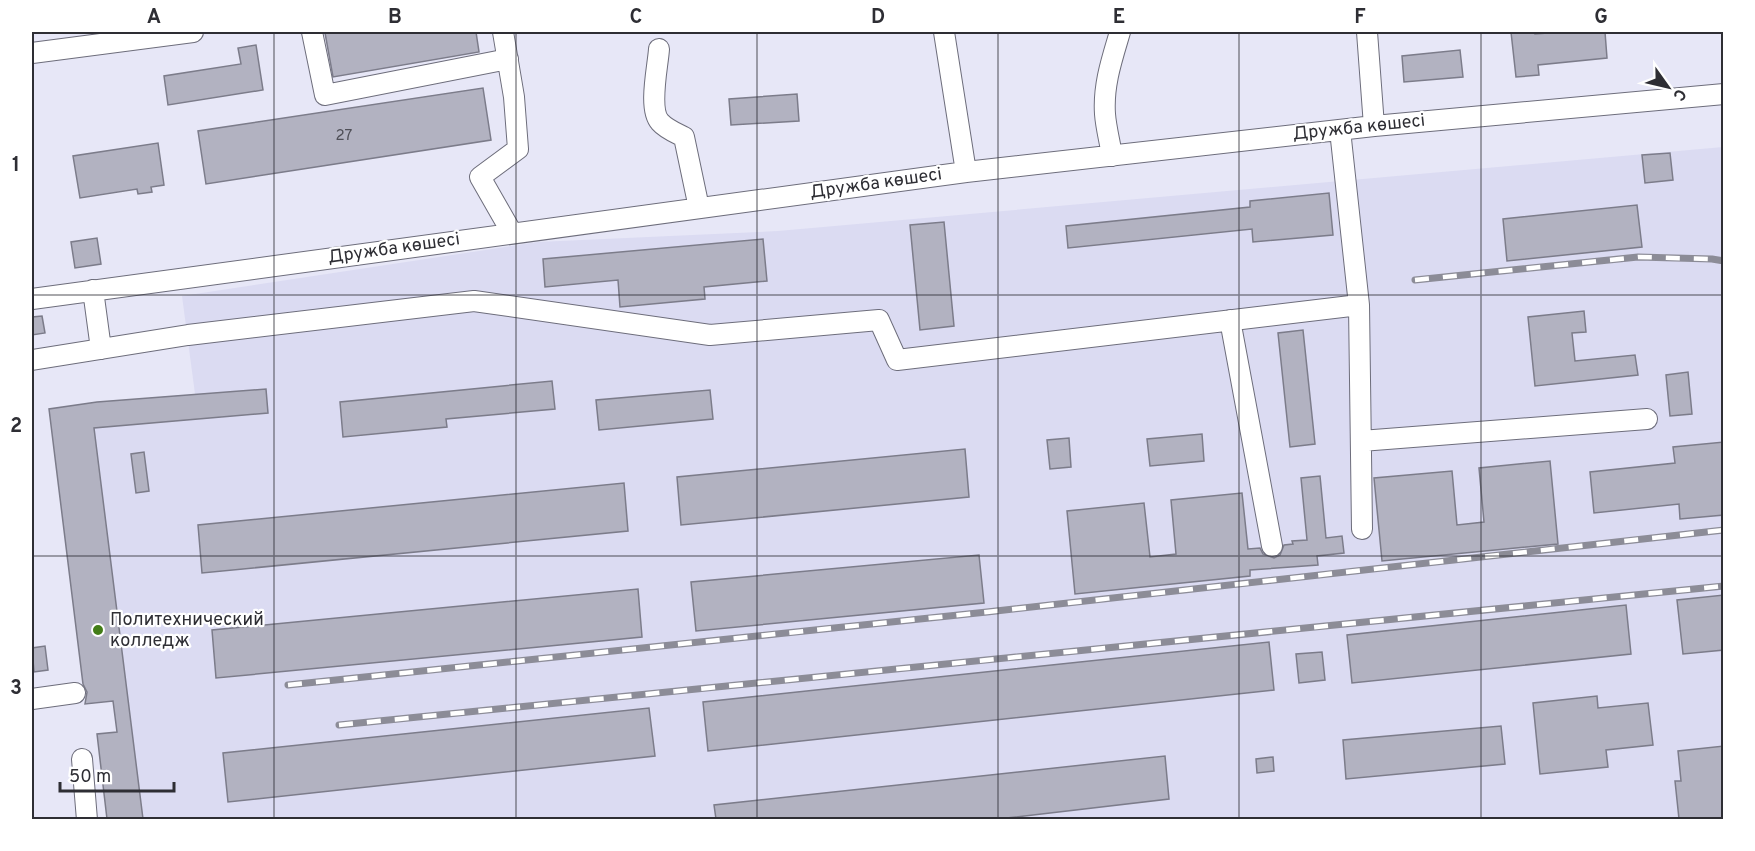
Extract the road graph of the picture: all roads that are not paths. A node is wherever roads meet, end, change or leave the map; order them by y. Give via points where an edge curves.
1 (194, 32) edge
2 (312, 32) edge
3 (503, 32) edge
4 (944, 32) edge
5 (1120, 32) edge
6 (1367, 32) edge
7 (660, 48) dead end
8 (32, 53) edge
9 (508, 59) junction
10 (1724, 94) edge
11 (1374, 126) junction
12 (1340, 130) junction
13 (1113, 156) junction
14 (966, 172) junction
15 (699, 208) junction
16 (512, 233) junction
17 (93, 290) junction
18 (32, 299) edge
19 (1359, 305) junction
20 (1230, 320) junction
21 (101, 349) junction
22 (32, 360) edge
23 (1647, 419) dead end
24 (1361, 441) junction
25 (1362, 529) dead end
26 (1272, 546) dead end
27 (75, 693) dead end
28 (32, 699) edge
29 (82, 759) dead end
30 (87, 819) edge

1 - 8 street
2 - 9 street via 325,95
3 - 9 street
4 - 14 street
5 - 13 street via 1106,87 1105,114
6 - 11 street
7 - 15 street via 654,110 658,121 684,137
9 - 16 street via 518,149 480,177
10 - 11 street, Дружба көшесі
11 - 12 street, Дружба көшесі
12 - 13 street, Дружба көшесі
12 - 19 street
13 - 14 street, Дружба көшесі
14 - 15 street, Дружба көшесі
15 - 16 street, Дружба көшесі
16 - 17 street, Дружба көшесі
17 - 18 street, Дружба көшесі
17 - 21 street
19 - 20 street
19 - 24 street
20 - 21 street via 897,360 879,320 710,335 474,301
20 - 26 street
21 - 22 street
23 - 24 street
24 - 25 street
27 - 28 street
29 - 30 street

